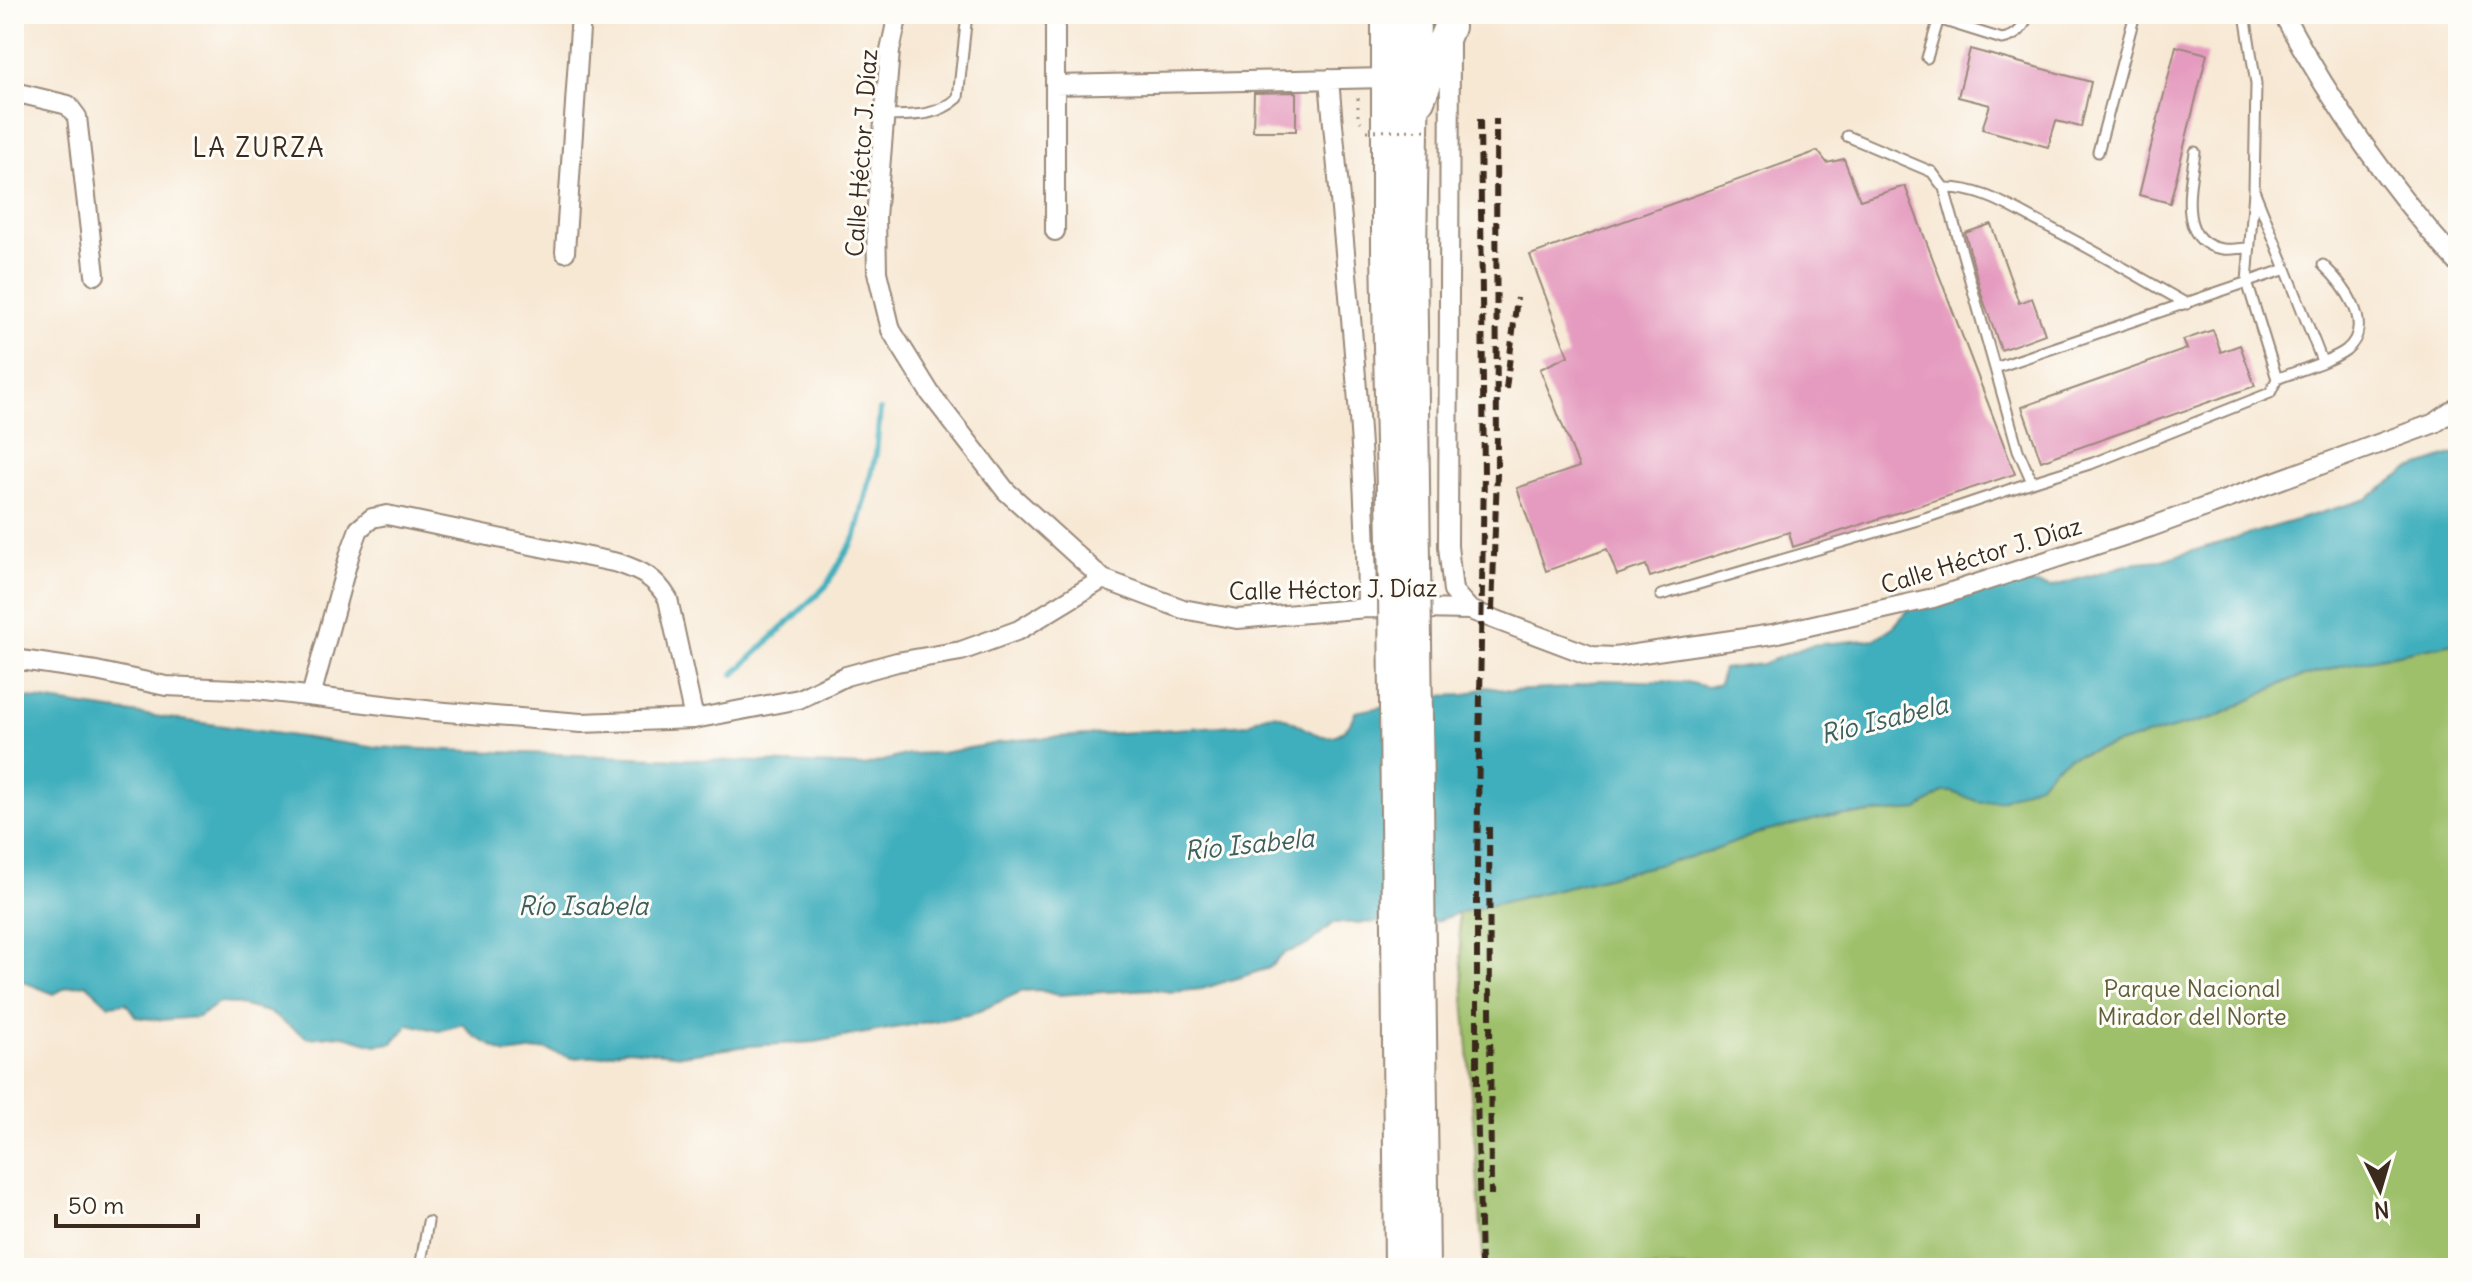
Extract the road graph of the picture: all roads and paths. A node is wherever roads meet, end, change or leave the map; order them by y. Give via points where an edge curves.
1 (581, 14) edge
2 (898, 14) edge
3 (967, 14) edge
4 (1055, 14) edge
5 (1387, 14) edge
6 (1415, 14) edge
7 (2029, 14) edge
8 (2135, 14) edge
9 (2245, 14) edge
10 (2283, 14) edge
11 (1939, 17) edge
12 (1449, 20) edge
13 (1927, 58) dead end
14 (1386, 78) junction
15 (1329, 79) junction
16 (1055, 85) junction
17 (14, 92) edge
18 (883, 116) junction
19 (1419, 123) junction
20 (1367, 131) dead end
21 (1847, 136) dead end
22 (2098, 152) dead end
23 (2195, 152) dead end
24 (1944, 188) junction
25 (2254, 190) junction
26 (1055, 231) dead end
27 (2248, 248) junction
28 (1399, 250) junction
29 (565, 252) dead end
30 (2458, 263) edge
31 (2323, 265) dead end
32 (2286, 269) junction
33 (95, 275) dead end
34 (2247, 282) junction
35 (2187, 304) junction
36 (2322, 361) junction
37 (1995, 368) junction
38 (2277, 379) junction
39 (2458, 407) edge
40 (2032, 482) junction
41 (1103, 579) junction
42 (1661, 595) dead end
43 (1367, 608) junction
44 (1470, 610) junction
45 (14, 659) edge
46 (311, 696) junction
47 (694, 719) junction
48 (428, 1222) dead end
49 (420, 1268) edge
50 (1400, 1268) edge
51 (1424, 1268) edge

1 - 29 street
2 - 18 street, Calle Héctor J. Díaz
3 - 18 lane via 958,98 929,115
4 - 16 street
5 - 14 main road
6 - 19 main road
7 - 11 lane via 2024,28 2002,39
8 - 22 lane
9 - 25 lane via 2256,84
10 - 30 street via 2382,171
11 - 13 lane
12 - 19 main road
12 - 44 street via 1448,546 1453,591
14 - 15 street
14 - 28 main road
15 - 16 street
15 - 43 street via 1359,409
16 - 26 street
17 - 33 street via 68,105 77,117
18 - 41 street, Calle Héctor J. Díaz via 877,272 891,330 930,393 1006,491
19 - 20 path, bridge
19 - 28 main road
21 - 24 lane via 1932,172
23 - 27 lane via 2188,210 2193,227 2205,242 2221,249
24 - 35 lane via 1986,195
24 - 37 lane
25 - 27 lane
25 - 32 lane
27 - 34 lane
28 - 50 main road, bridge via 1394,590
28 - 51 main road, bridge
31 - 36 lane via 2344,285 2356,311 2357,331 2347,349
32 - 34 lane
32 - 36 lane
34 - 35 lane
34 - 38 lane
35 - 37 lane
36 - 38 lane
37 - 40 lane
38 - 40 lane via 2270,393
39 - 44 street, Calle Héctor J. Díaz via 2435,423 2151,527 1933,598 1773,634 1592,656
40 - 42 lane
41 - 43 street, Calle Héctor J. Díaz via 1183,609 1237,619
41 - 47 street via 1019,630 961,651 846,676 799,699
43 - 44 street, Calle Héctor J. Díaz
45 - 46 street via 166,686
46 - 47 street via 581,723
46 - 47 street via 359,529 372,518 387,515 643,572 668,599
48 - 49 lane

